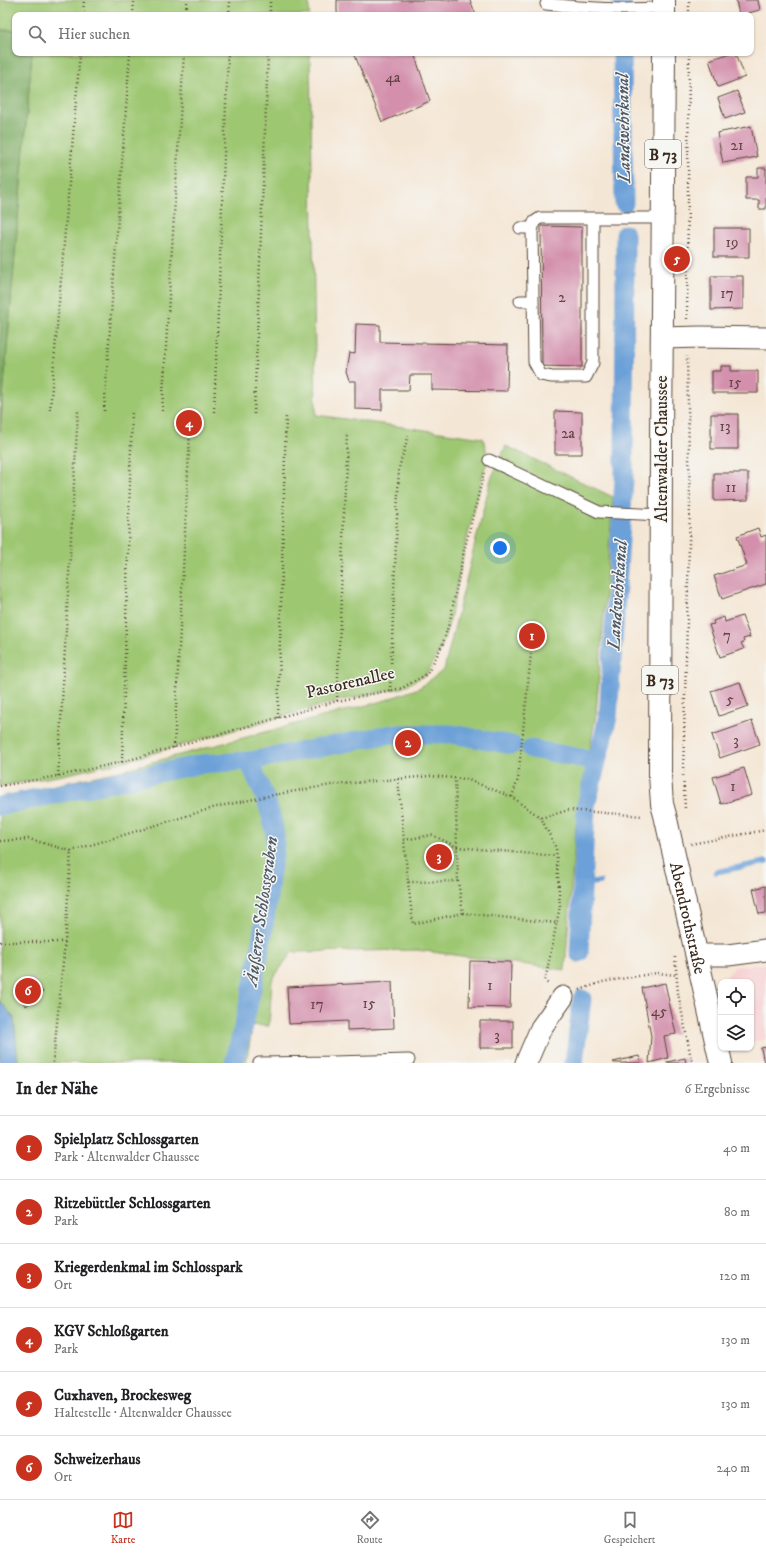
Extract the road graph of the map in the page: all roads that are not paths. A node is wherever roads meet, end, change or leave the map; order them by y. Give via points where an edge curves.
1 (546, 4) dead end
2 (660, 8) edge
3 (664, 56) edge
4 (593, 218) junction
5 (663, 218) junction
6 (520, 228) dead end
7 (533, 228) junction
8 (520, 301) dead end
9 (532, 301) junction
10 (662, 338) junction
11 (766, 338) edge
12 (489, 460) road end
13 (661, 515) junction
14 (683, 842) joint
15 (766, 950) edge
16 (685, 953) junction
17 (563, 997) road end
18 (409, 1060) dead end
19 (260, 1062) edge
20 (332, 1062) edge
21 (526, 1063) edge
22 (721, 1063) edge

1 - 2 lane via 597,9
3 - 5 main road, Altenwalder Chaussee / B 73
4 - 5 lane
4 - 7 lane via 540,218 534,222
4 - 9 lane via 593,363 586,377 541,375 534,362
5 - 10 main road, Altenwalder Chaussee / B 73
6 - 7 lane
7 - 9 lane
8 - 9 lane
10 - 11 street
10 - 13 main road, Altenwalder Chaussee / B 73
12 - 13 lane via 599,512
13 - 14 main road, Altenwalder Chaussee / B 73 via 660,775 662,804
14 - 16 main road, Abendrothstraße / B 73
15 - 16 street via 728,954
16 - 22 main road, Abendrothstraße / B 73
17 - 21 street via 541,1028
18 - 20 lane
19 - 20 lane

